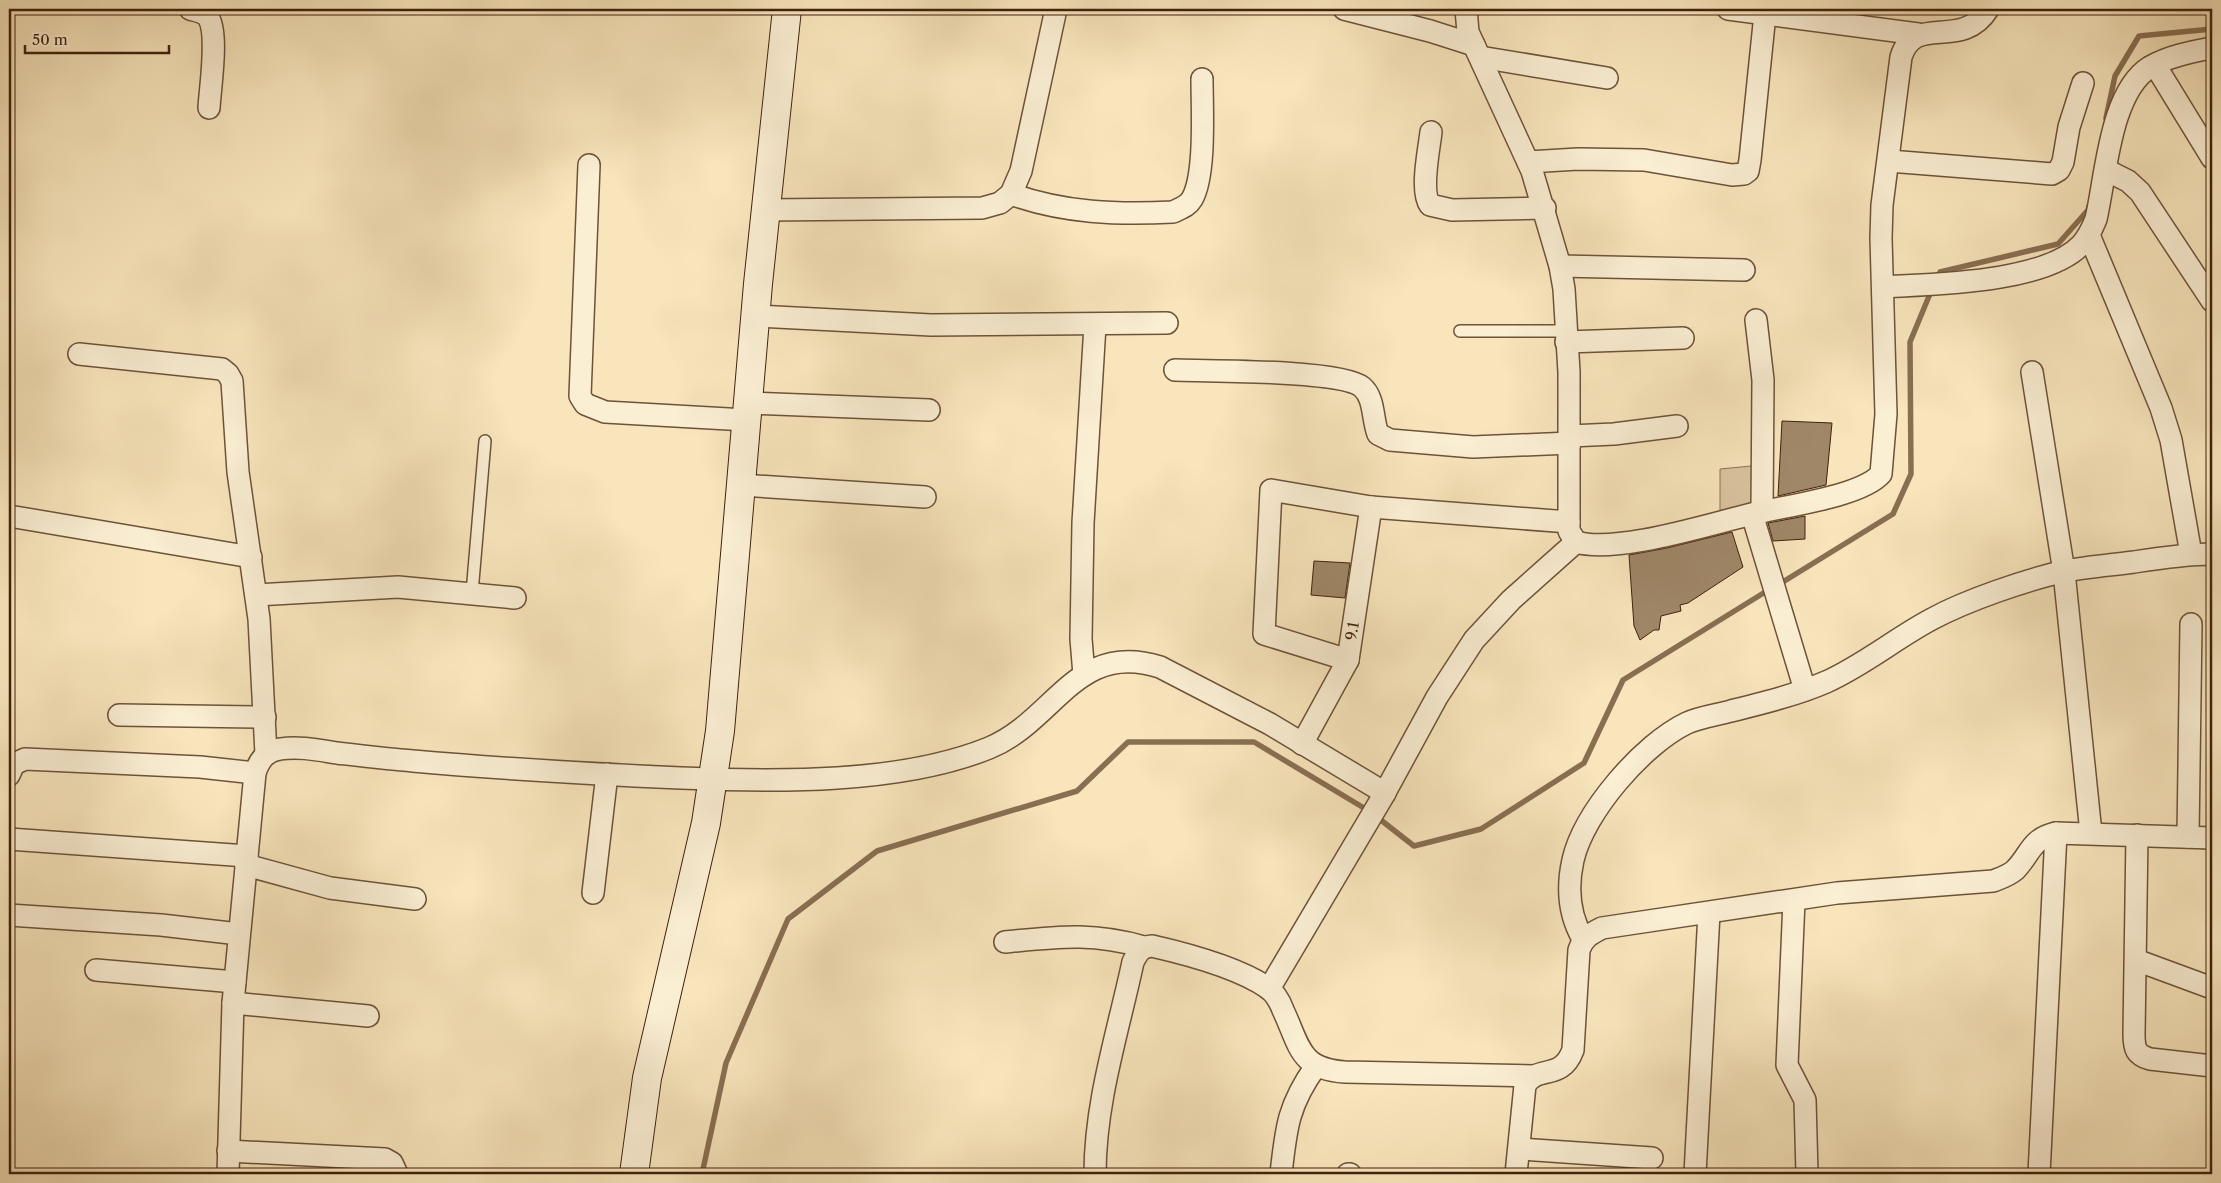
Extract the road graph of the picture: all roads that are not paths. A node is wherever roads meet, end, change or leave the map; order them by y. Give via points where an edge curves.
1 (190, 9) edge
2 (787, 9) edge
3 (1056, 9) edge
4 (1344, 9) edge
5 (1466, 9) edge
6 (1988, 9) edge
7 (1746, 11) edge
8 (1918, 34) junction
9 (2212, 48) edge
10 (1477, 51) junction
11 (2155, 65) junction
12 (1607, 78) dead end
13 (1202, 79) dead end
14 (2083, 83) dead end
15 (209, 108) dead end
16 (1431, 132) dead end
17 (2212, 158) edge
18 (1889, 160) junction
19 (1528, 162) junction
20 (589, 165) dead end
21 (2106, 170) junction
22 (1011, 194) junction
23 (1545, 208) junction
24 (765, 210) junction
25 (2089, 235) junction
26 (1560, 266) junction
27 (1744, 270) dead end
28 (1883, 288) junction
29 (2212, 302) edge
30 (755, 316) junction
31 (1756, 320) dead end
32 (1167, 323) dead end
33 (1095, 325) junction
34 (1460, 331) dead end
35 (1566, 337) junction
36 (1683, 338) dead end
37 (79, 354) dead end
38 (1175, 370) dead end
39 (2032, 372) dead end
40 (929, 410) dead end
41 (747, 412) junction
42 (1677, 426) dead end
43 (1570, 440) junction
44 (485, 442) dead end
45 (741, 485) junction
46 (925, 497) dead end
47 (1371, 507) junction
48 (1757, 513) junction
49 (9, 516) edge
50 (1569, 522) junction
51 (1576, 542) junction
52 (2191, 554) junction
53 (2212, 554) edge
54 (250, 557) junction
55 (2064, 572) junction
56 (472, 592) junction
57 (256, 595) junction
58 (515, 598) dead end
59 (2191, 624) dead end
60 (1348, 660) junction
61 (1084, 675) junction
62 (1805, 690) junction
63 (119, 715) dead end
64 (265, 717) junction
65 (1302, 744) junction
66 (17, 754) edge
67 (266, 754) junction
68 (254, 774) junction
69 (607, 774) junction
70 (9, 775) edge
71 (713, 779) junction
72 (1384, 795) junction
73 (2056, 833) junction
74 (2091, 833) junction
75 (2137, 835) junction
76 (2188, 837) junction
77 (2212, 838) edge
78 (9, 839) edge
79 (246, 861) junction
80 (593, 893) dead end
81 (415, 898) dead end
82 (1794, 900) junction
83 (1709, 913) junction
84 (9, 915) edge
85 (239, 934) junction
86 (1583, 940) junction
87 (1005, 942) dead end
88 (1144, 947) junction
89 (2136, 960) junction
90 (96, 970) dead end
91 (235, 982) junction
92 (2212, 988) edge
93 (1269, 989) junction
94 (233, 1003) junction
95 (368, 1016) dead end
96 (1316, 1066) junction
97 (2212, 1066) edge
98 (1534, 1076) junction
99 (1519, 1149) junction
100 (228, 1151) junction
101 (1652, 1158) dead end
102 (228, 1174) edge
103 (397, 1174) edge
104 (634, 1174) edge
105 (1096, 1174) edge
106 (1281, 1174) edge
107 (1516, 1174) edge
108 (1695, 1174) edge
109 (1807, 1174) edge
110 (2040, 1174) edge

1 - 15 street via 204,14 211,28
2 - 24 main road
3 - 22 street via 1022,171
4 - 10 street via 1430,31
5 - 10 street via 1468,32
6 - 8 street via 1976,24 1966,29
7 - 8 street
7 - 19 street via 1750,160 1744,174 1732,175 1644,160
8 - 18 street via 1904,46 1901,57
9 - 11 street
10 - 12 street
10 - 19 street
11 - 17 street
11 - 21 street via 2134,81 2123,99
13 - 22 street via 1200,173 1191,200 1184,207 1173,212 1100,213 1061,208
14 - 18 street via 2069,128 2063,162 2052,174
16 - 23 street via 1426,188 1426,199 1430,205 1452,210
18 - 28 street via 1880,238
19 - 23 street
20 - 41 street via 580,396 585,404 606,412
21 - 25 street via 2096,219
21 - 29 street via 2140,192
22 - 24 street via 1000,203 982,208
23 - 26 street
24 - 30 main road
25 - 28 street via 2067,255 2025,273
25 - 52 street via 2163,416 2172,447
26 - 27 street
26 - 35 street
28 - 48 street via 1886,414 1881,474 1867,485 1849,491
30 - 33 street via 931,325
30 - 41 main road
31 - 48 street via 1763,380
32 - 33 street
33 - 61 street via 1083,523 1081,639
34 - 35 lane
35 - 36 street
35 - 43 street
37 - 54 street via 216,368 228,374 232,381 238,472
38 - 43 street via 1315,375 1346,380 1362,386 1367,392 1378,434 1390,440 1464,447
39 - 55 street
40 - 41 street
41 - 45 main road
42 - 43 street
43 - 50 street
44 - 56 lane
45 - 46 street
45 - 71 main road
47 - 50 street
47 - 60 street, 9.1
47 - 60 street via 1271,490 1264,634
48 - 51 street via 1633,541
48 - 62 street via 1761,546
49 - 54 street
50 - 51 street via 1569,531
51 - 72 street via 1511,600 1474,640 1437,697
52 - 53 street
52 - 55 street
54 - 57 street
55 - 62 street via 1982,597 1933,619 1869,658
55 - 74 street
56 - 57 street via 398,587
56 - 58 street
57 - 64 street
59 - 76 street
60 - 65 street, 9.1
61 - 65 street via 1103,665 1124,660 1160,667
61 - 71 street via 1010,737 990,748 956,759 922,768 844,778
62 - 86 street via 1689,722 1666,735 1629,768 1605,797 1573,858 1570,907
63 - 64 street
64 - 67 street
65 - 72 street
66 - 68 street
66 - 70 street
67 - 68 street
67 - 69 street via 278,749 299,748 479,767
68 - 79 street
69 - 71 street
69 - 80 street
71 - 104 main road via 692,888 647,1078
72 - 93 street
73 - 74 street
73 - 82 street via 2039,840 2016,869 1993,881 1885,888
73 - 110 street
74 - 75 street
75 - 76 street
75 - 89 street
76 - 77 street
78 - 79 street
79 - 81 street via 330,888
79 - 85 street
82 - 83 street
82 - 109 street via 1787,1065 1804,1100
83 - 86 street via 1602,928
83 - 108 street
84 - 85 street via 161,925
85 - 91 street
86 - 98 street via 1576,962 1572,1050 1563,1066
87 - 88 street via 1082,936 1113,938
88 - 93 street via 1152,946 1202,960
88 - 105 street via 1134,962 1108,1070 1098,1122
89 - 92 street
89 - 97 street via 2135,1051 2150,1060
90 - 91 street
91 - 94 street
93 - 96 street via 1279,1001 1301,1051
94 - 95 street
94 - 100 street
96 - 98 street via 1345,1072
96 - 106 street via 1297,1095 1290,1116
98 - 99 street via 1528,1080 1523,1094
99 - 101 street
99 - 107 street
100 - 102 street
100 - 103 street via 385,1159 392,1163

